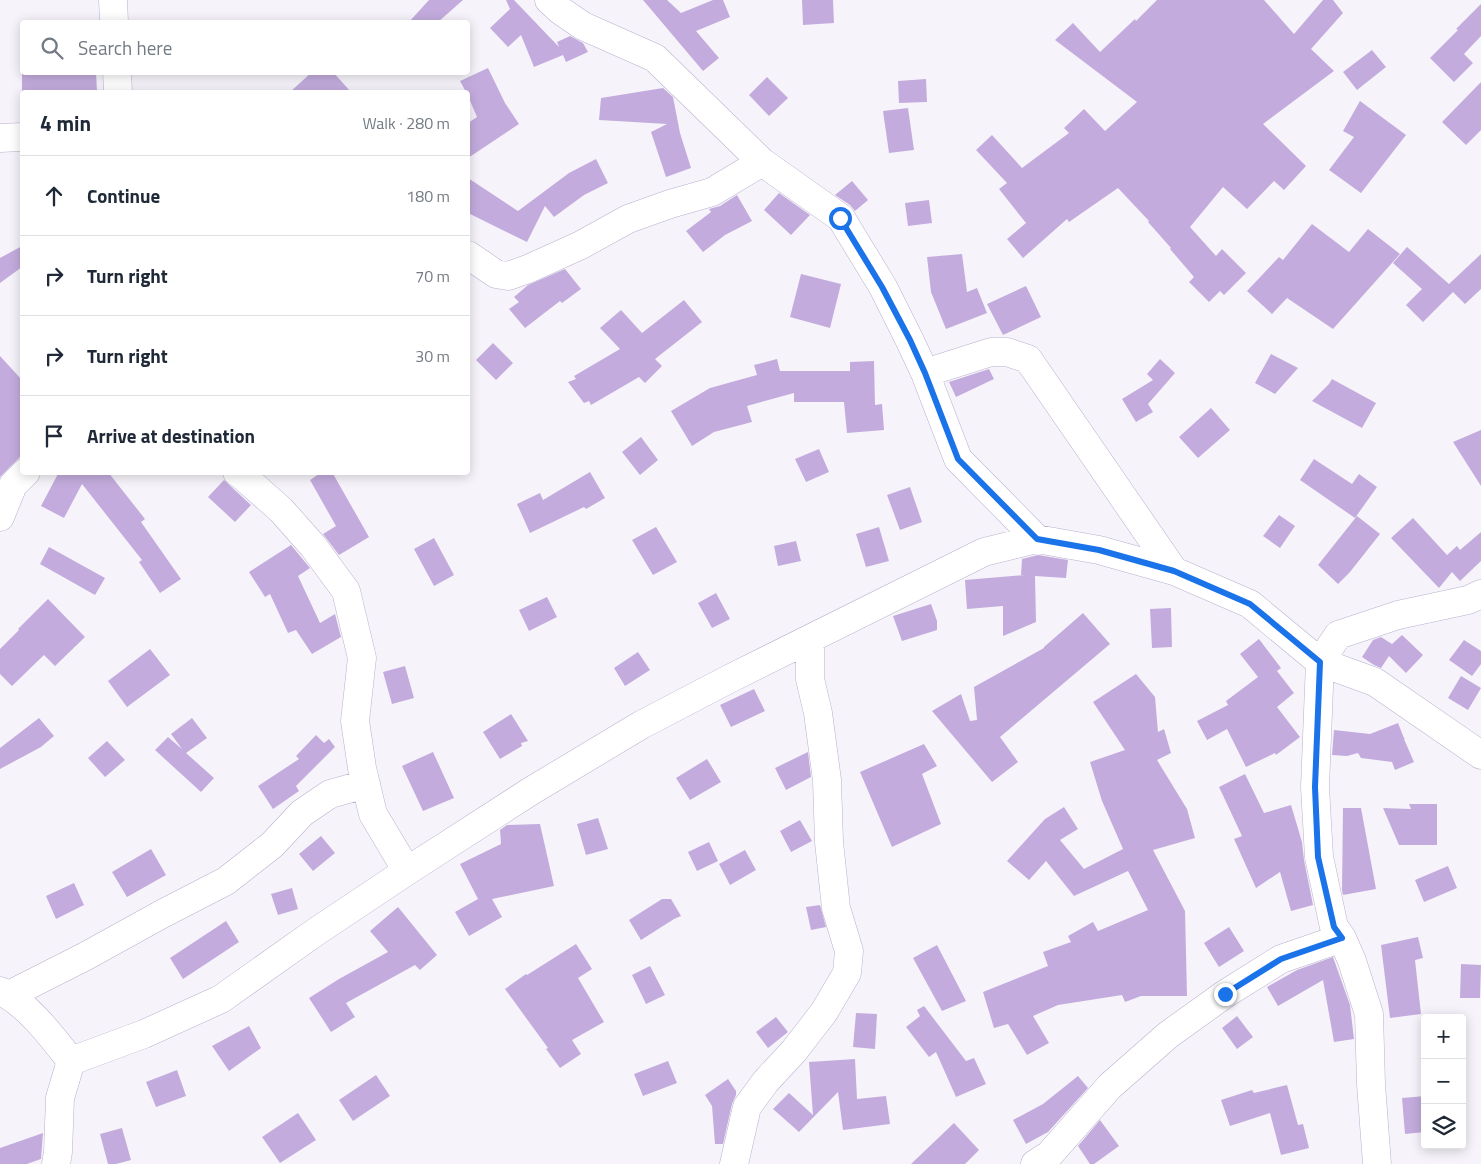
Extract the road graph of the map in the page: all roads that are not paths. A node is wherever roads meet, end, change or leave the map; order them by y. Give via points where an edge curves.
1 (113, 0) edge
2 (549, 0) edge
3 (114, 20) edge
4 (117, 75) edge
5 (118, 90) edge
6 (20, 137) edge
7 (0, 138) edge
8 (762, 162) junction
9 (470, 257) edge
10 (925, 373) junction
11 (23, 475) edge
12 (241, 475) edge
13 (0, 517) edge
14 (1037, 539) junction
15 (1174, 571) junction
16 (1481, 594) edge
17 (810, 640) junction
18 (1320, 662) junction
19 (1481, 756) edge
20 (366, 784) junction
21 (407, 871) junction
22 (1342, 938) junction
23 (4, 993) edge
24 (71, 1061) junction
25 (56, 1164) edge
26 (734, 1164) edge
27 (1035, 1164) edge
28 (1377, 1164) edge

1 - 3 street
2 - 8 street via 583,26 655,58
4 - 5 street
6 - 7 street
8 - 9 street via 712,192 628,219 581,245 508,276 496,274
8 - 10 street via 840,218 882,287
10 - 14 street via 958,459
10 - 15 street via 991,352 1006,352 1028,359
11 - 13 street via 14,485
12 - 20 street via 281,510 346,591 362,658 356,720
14 - 15 street via 1099,550
14 - 17 street via 984,552
15 - 18 street via 1250,604
16 - 18 street via 1468,600 1398,615 1338,635
17 - 21 street via 641,725
17 - 26 street via 810,679 827,780 836,908 849,951 847,973 824,1012 747,1107
18 - 19 street via 1375,682
18 - 22 street via 1315,787 1318,857 1334,927
20 - 21 street via 373,814
20 - 23 street via 330,794 302,813 272,845 226,881 86,956
21 - 24 street via 221,999 144,1034
22 - 27 street via 1281,959 1168,1035 1110,1086 1049,1155
22 - 28 street via 1369,1014 1370,1084
23 - 24 street via 44,1026
24 - 25 street via 60,1098

